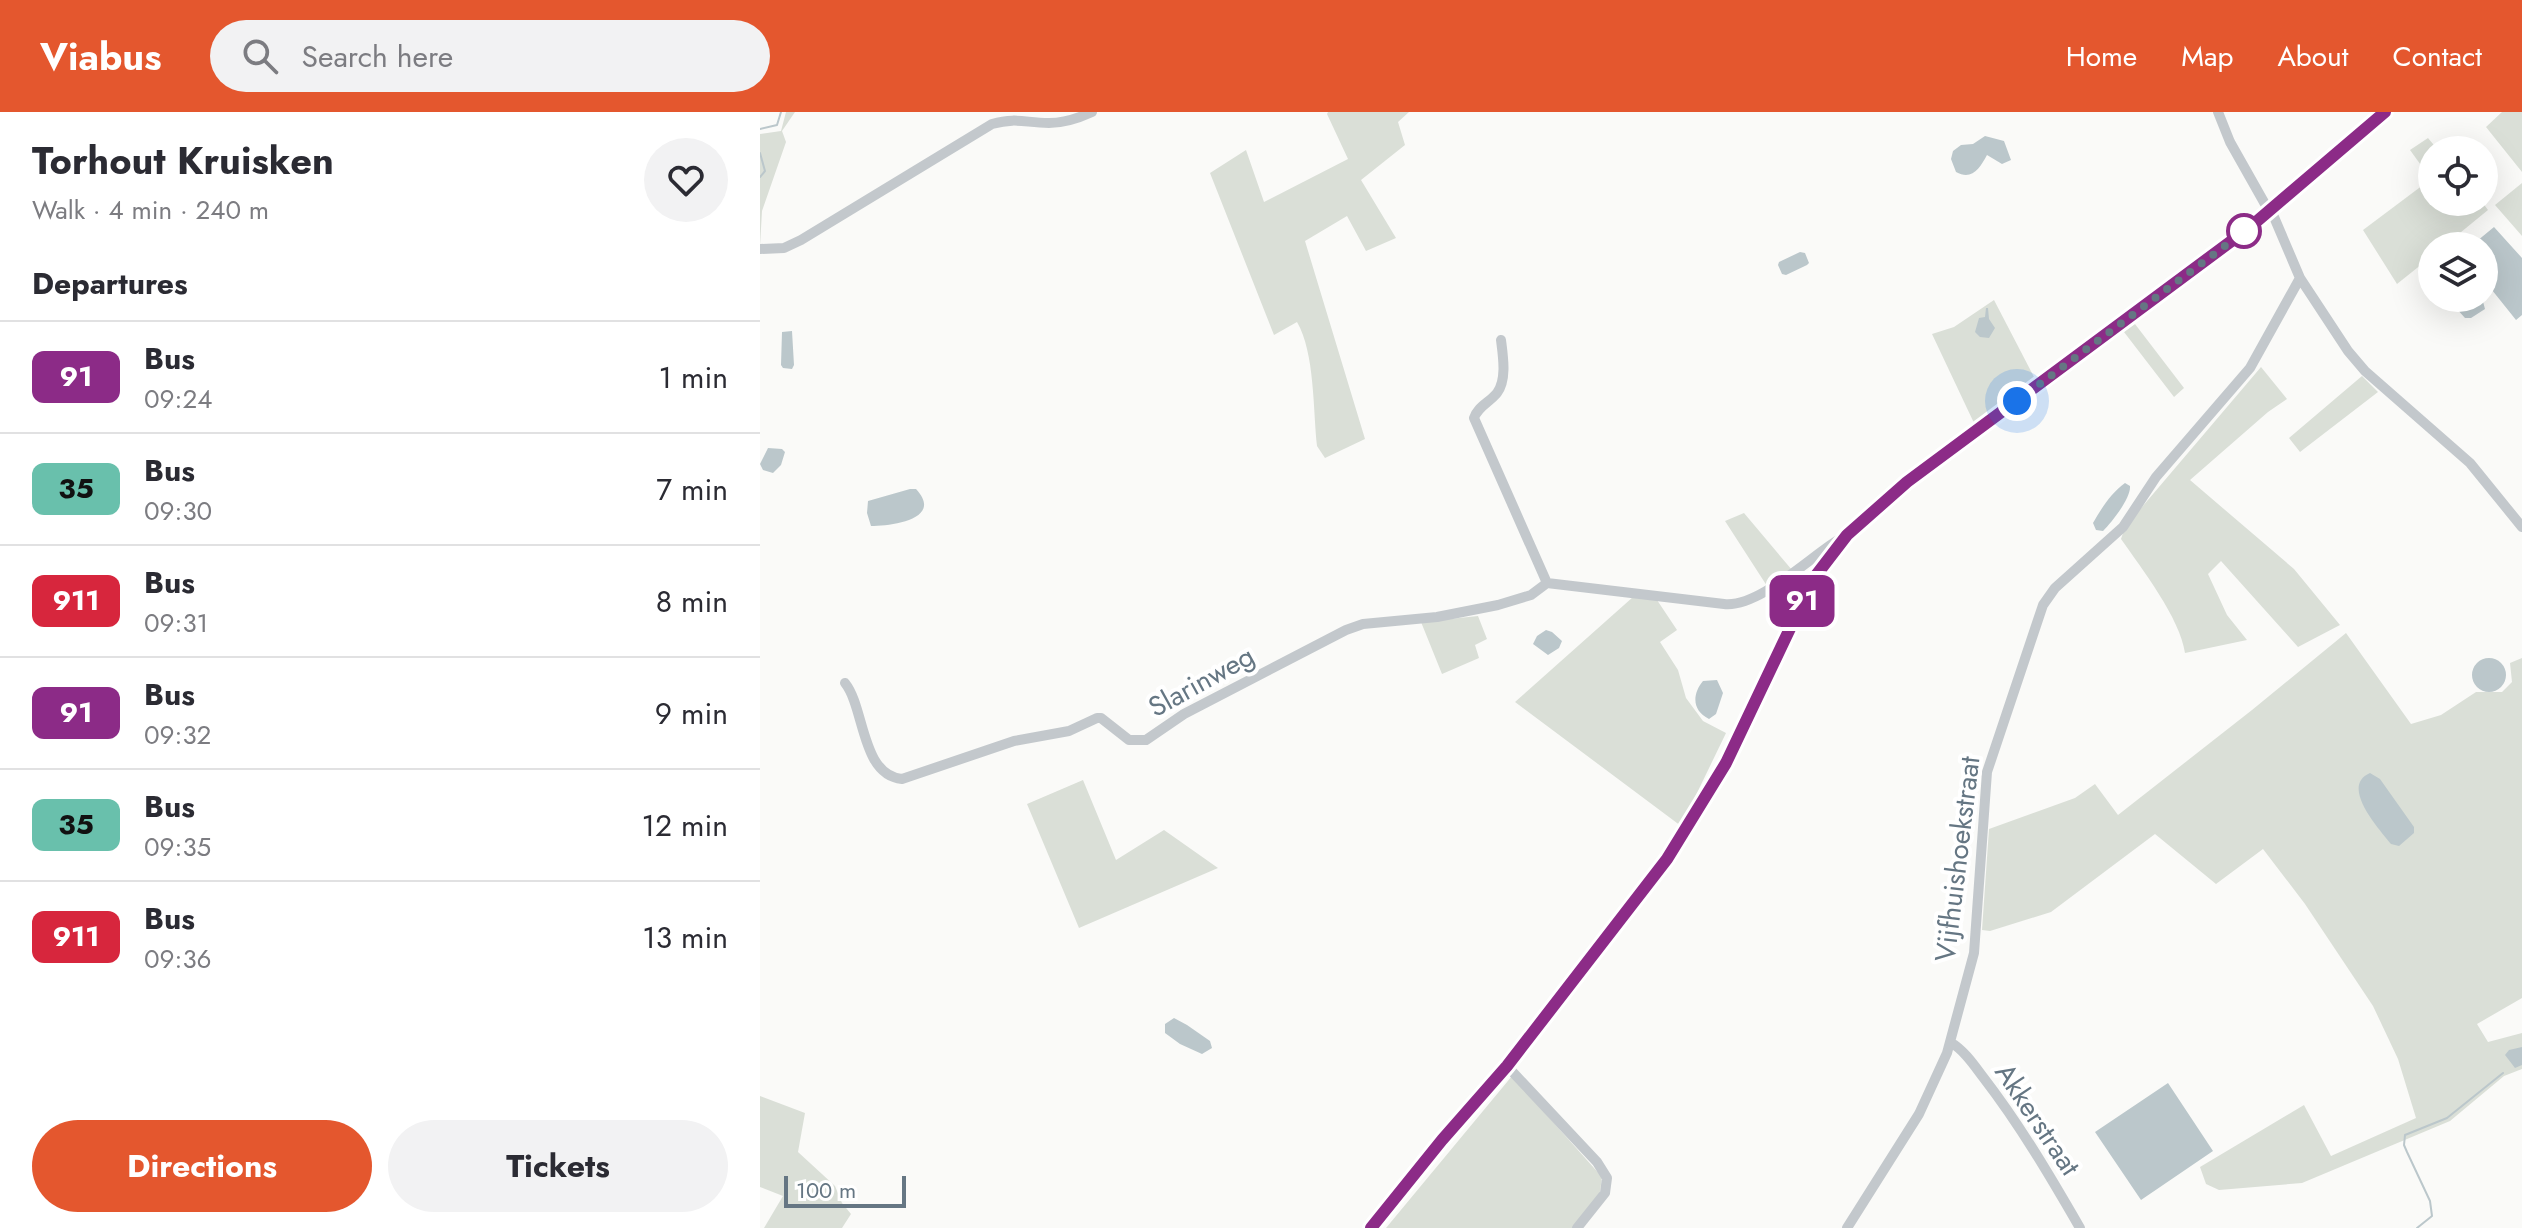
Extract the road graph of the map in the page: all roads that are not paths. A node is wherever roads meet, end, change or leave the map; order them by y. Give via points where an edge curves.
1 (1092, 112) edge
2 (2218, 112) edge
3 (2385, 112) edge
4 (2268, 207) junction
5 (760, 249) edge
6 (2300, 278) junction
7 (1501, 340) dead end
8 (2522, 527) edge
9 (1847, 535) junction
10 (1547, 583) junction
11 (845, 683) dead end
12 (1950, 1042) junction
13 (1507, 1066) junction
14 (1371, 1228) edge
15 (1577, 1228) edge
16 (1847, 1228) edge
17 (2080, 1228) edge

1 - 5 street via 1051,123 1010,119 992,124 801,240 784,248
2 - 4 street
3 - 4 street
4 - 6 street
4 - 9 street via 2204,263 1907,482
6 - 8 street via 2365,371 2470,463
6 - 12 street, Vijfhuishoekstraat via 2250,368 2156,477 2123,527 2043,605 1987,772 1974,953
7 - 10 street via 1502,381 1474,418
9 - 10 street via 1763,594 1739,604
9 - 13 street via 1814,578 1726,763 1667,859
10 - 11 street, Slarinweg via 1531,595 1498,605 1346,630 1184,714 1146,740 1129,740 1097,718 1069,731 1014,741 902,779 878,764
12 - 16 street, Vijfhuishoekstraat via 1919,1114
12 - 17 street, Akkerstraat via 2015,1121
13 - 14 street
13 - 15 street via 1607,1178 1605,1193

